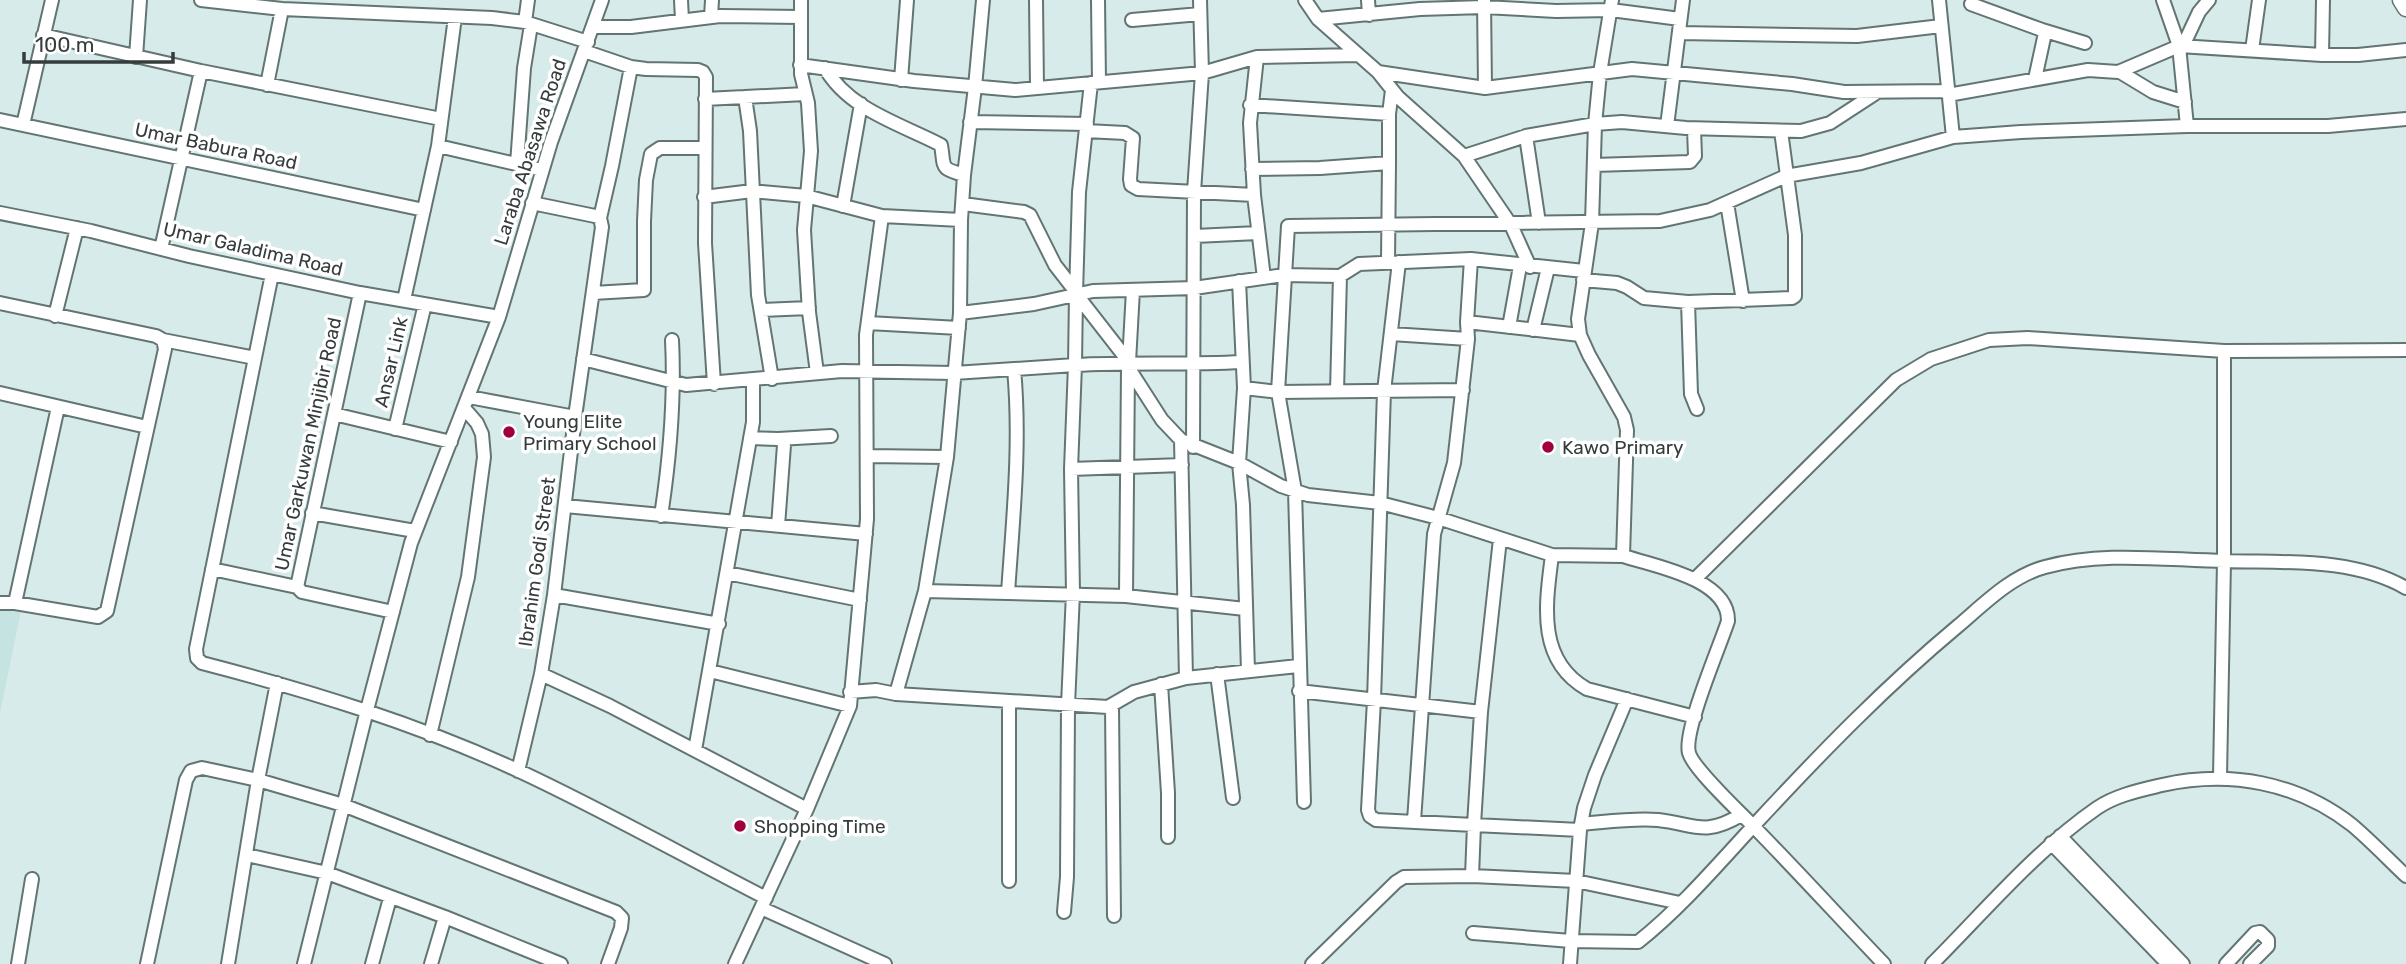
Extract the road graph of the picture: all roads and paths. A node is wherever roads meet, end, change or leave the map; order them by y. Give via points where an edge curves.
1 (52, 0) edge
2 (140, 0) edge
3 (201, 0) edge
4 (528, 0) edge
5 (602, 0) edge
6 (681, 0) edge
7 (712, 0) edge
8 (802, 0) edge
9 (907, 0) edge
10 (983, 0) edge
11 (1036, 0) edge
12 (1098, 0) edge
13 (1200, 0) edge
14 (1305, 0) edge
15 (1368, 0) edge
16 (1683, 0) edge
17 (1938, 0) edge
18 (2163, 0) edge
19 (2209, 0) edge
20 (2259, 0) edge
21 (2323, 0) edge
22 (2401, 0) edge
23 (1968, 1) edge
24 (1484, 4) edge
25 (1420, 5) edge
26 (1556, 5) edge
27 (1612, 5) edge
28 (354, 6) edge
29 (2406, 8) edge
30 (282, 9) junction
31 (1200, 14) junction
32 (1369, 15) junction
33 (455, 17) junction
34 (711, 17) junction
35 (801, 18) junction
36 (1318, 19) junction
37 (1680, 19) junction
38 (682, 20) junction
39 (1132, 20) dead end
40 (528, 24) junction
41 (1941, 26) junction
42 (593, 27) junction
43 (2042, 30) junction
44 (1679, 33) junction
45 (43, 35) junction
46 (2085, 43) dead end
47 (586, 46) junction
48 (2181, 46) junction
49 (2252, 50) junction
50 (2406, 50) edge
51 (1358, 55) junction
52 (2322, 55) junction
53 (136, 57) junction
54 (1257, 57) junction
55 (800, 65) junction
56 (631, 67) junction
57 (825, 68) junction
58 (201, 71) junction
59 (1378, 72) junction
60 (2120, 72) junction
61 (1202, 73) junction
62 (1601, 73) junction
63 (1674, 74) junction
64 (2035, 79) junction
65 (901, 80) junction
66 (1095, 82) junction
67 (268, 85) junction
68 (975, 88) junction
69 (1485, 88) junction
70 (1037, 89) junction
71 (1392, 90) junction
72 (1877, 92) junction
73 (1948, 93) junction
74 (805, 94) junction
75 (745, 97) junction
76 (705, 99) junction
77 (2185, 102) junction
78 (861, 104) junction
79 (1250, 105) junction
80 (1390, 114) junction
81 (441, 119) junction
82 (2406, 119) edge
83 (0, 120) edge
84 (970, 122) junction
85 (1595, 124) junction
86 (23, 125) junction
87 (1667, 126) junction
88 (2188, 126) junction
89 (1086, 128) junction
90 (1693, 129) junction
91 (1781, 131) junction
92 (1526, 136) junction
93 (1953, 137) junction
94 (438, 146) junction
95 (704, 148) junction
96 (1464, 156) junction
97 (182, 158) junction
98 (1389, 163) junction
99 (517, 164) junction
100 (1594, 164) junction
101 (1252, 169) junction
102 (542, 170) junction
103 (964, 175) junction
104 (1786, 176) junction
105 (752, 191) junction
106 (1194, 192) junction
107 (1254, 195) junction
108 (806, 196) junction
109 (704, 197) junction
110 (1727, 202) junction
111 (532, 203) junction
112 (963, 204) junction
113 (843, 206) junction
114 (424, 211) junction
115 (0, 213) edge
116 (881, 216) junction
117 (600, 218) junction
118 (961, 220) junction
119 (1539, 223) junction
120 (1592, 223) junction
121 (1390, 224) junction
122 (1511, 225) junction
123 (77, 228) junction
124 (1258, 233) junction
125 (1195, 236) junction
126 (161, 249) junction
127 (1471, 259) junction
128 (1394, 262) junction
129 (1525, 267) junction
130 (1548, 268) junction
131 (272, 274) junction
132 (1284, 275) junction
133 (1340, 276) junction
134 (1584, 276) junction
135 (1264, 278) junction
136 (1239, 281) junction
137 (1194, 288) junction
138 (1133, 290) junction
139 (360, 293) junction
140 (593, 293) junction
141 (1076, 293) junction
142 (404, 300) junction
143 (1743, 301) junction
144 (1688, 302) junction
145 (0, 303) edge
146 (425, 304) junction
147 (809, 308) junction
148 (761, 310) junction
149 (960, 313) junction
150 (55, 316) junction
151 (499, 317) junction
152 (1467, 322) junction
153 (868, 323) junction
154 (1509, 327) junction
155 (959, 328) junction
156 (1533, 330) junction
157 (1391, 334) junction
158 (1580, 335) junction
159 (1468, 339) junction
160 (163, 340) junction
161 (672, 340) dead end
162 (2406, 350) edge
163 (2224, 351) junction
164 (255, 358) junction
165 (583, 359) junction
166 (1242, 362) junction
167 (1128, 364) junction
168 (1076, 365) junction
169 (1194, 365) junction
170 (1014, 369) junction
171 (865, 371) junction
172 (817, 373) junction
173 (954, 373) junction
174 (772, 379) junction
175 (753, 381) junction
176 (674, 383) junction
177 (714, 384) junction
178 (1244, 388) junction
179 (1462, 390) junction
180 (1337, 391) junction
181 (1384, 391) junction
182 (1278, 392) junction
183 (0, 393) edge
184 (467, 403) junction
185 (58, 407) junction
186 (1697, 409) dead end
187 (334, 414) junction
188 (575, 417) junction
189 (147, 427) junction
190 (395, 429) junction
191 (831, 436) dead end
192 (750, 438) junction
193 (778, 439) junction
194 (1181, 440) junction
195 (451, 442) junction
196 (1193, 447) junction
197 (867, 456) junction
198 (947, 457) junction
199 (1239, 463) junction
200 (1182, 465) junction
201 (1128, 467) junction
202 (1070, 469) junction
203 (1295, 491) junction
204 (1380, 503) junction
205 (565, 506) junction
206 (312, 513) junction
207 (661, 516) junction
208 (1438, 518) junction
209 (734, 523) junction
210 (778, 526) junction
211 (415, 531) junction
212 (866, 534) junction
213 (1500, 539) junction
214 (1552, 555) junction
215 (1623, 556) junction
216 (2224, 561) junction
217 (212, 569) junction
218 (727, 573) junction
219 (1696, 578) junction
220 (297, 587) junction
221 (2406, 588) edge
222 (925, 591) junction
223 (1008, 593) junction
224 (1073, 593) junction
225 (554, 595) junction
226 (1126, 596) junction
227 (860, 600) junction
228 (0, 603) edge
229 (15, 603) junction
230 (1184, 603) junction
231 (1245, 609) junction
232 (393, 612) junction
233 (719, 624) junction
234 (1298, 666) junction
235 (710, 671) junction
236 (1248, 671) junction
237 (541, 674) junction
238 (1217, 674) junction
239 (1186, 678) junction
240 (277, 682) junction
241 (1161, 684) junction
242 (1299, 691) junction
243 (896, 694) junction
244 (850, 699) junction
245 (1627, 699) junction
246 (1374, 700) junction
247 (1009, 701) junction
248 (1069, 705) junction
249 (1421, 705) junction
250 (1112, 706) junction
251 (367, 710) junction
252 (1481, 712) junction
253 (1695, 717) junction
254 (430, 735) junction
255 (695, 750) junction
256 (518, 771) junction
257 (2220, 777) junction
258 (258, 780) junction
259 (1233, 798) dead end
260 (1304, 802) dead end
261 (343, 805) junction
262 (807, 809) junction
263 (1741, 815) junction
264 (1414, 821) junction
265 (1474, 825) junction
266 (1753, 826) junction
267 (1581, 827) junction
268 (1168, 837) dead end
269 (2056, 840) junction
270 (247, 855) junction
271 (327, 873) junction
272 (1472, 876) junction
273 (2406, 876) edge
274 (32, 879) dead end
275 (1009, 881) dead end
276 (1576, 881) junction
277 (390, 898) junction
278 (763, 903) junction
279 (1681, 903) junction
280 (1064, 912) dead end
281 (1114, 916) dead end
282 (445, 917) junction
283 (1473, 933) dead end
284 (1571, 941) junction
285 (531, 958) edge
286 (2176, 963) edge
287 (18, 964) edge
288 (147, 964) edge
289 (228, 964) edge
290 (304, 964) edge
291 (372, 964) edge
292 (431, 964) edge
293 (561, 964) edge
294 (608, 964) edge
295 (735, 964) edge
296 (885, 964) edge
297 (1312, 964) edge
298 (1570, 964) edge
299 (1884, 964) edge
300 (1932, 964) edge
301 (2226, 964) edge
302 (2250, 964) edge

1 - 45 street
2 - 53 street
3 - 30 street
4 - 40 street
5 - 42 street, Laraba Abasawa Road
6 - 38 street
7 - 34 street
8 - 35 street
9 - 65 street
10 - 68 street
11 - 70 street
12 - 66 street
13 - 31 street
14 - 36 street
15 - 32 street
16 - 37 street
17 - 41 street
18 - 48 street
19 - 48 street
20 - 49 street
21 - 52 street
22 - 29 street
23 - 43 street
24 - 25 street
24 - 26 street
24 - 69 street
25 - 32 street
26 - 27 street
27 - 37 street
27 - 62 street
28 - 30 street
28 - 33 street
30 - 67 street
31 - 39 street
31 - 61 street
32 - 36 street
33 - 40 street
33 - 81 street
34 - 35 street
34 - 38 street
35 - 55 street
36 - 51 street
37 - 44 street
38 - 42 street
40 - 47 street
40 - 99 street
41 - 44 street via 1857,36
41 - 73 street
42 - 47 street, Laraba Abasawa Road
43 - 46 street
43 - 64 street via 2045,37
44 - 63 street
45 - 53 street
45 - 86 street
47 - 56 street
47 - 102 street, Laraba Abasawa Road
48 - 49 street
48 - 60 street
48 - 77 street
49 - 52 street
50 - 52 street
51 - 54 street
51 - 59 street
53 - 58 street
54 - 61 street
54 - 79 street
55 - 57 street
55 - 74 street
56 - 76 street via 703,72
56 - 117 street, Ibrahim Godi Street
57 - 65 street
57 - 78 street via 838,86
58 - 67 street
58 - 97 street
59 - 69 street
59 - 71 street
60 - 64 street via 2088,70
60 - 77 street via 2153,92
61 - 66 street
61 - 106 street
62 - 63 street via 1632,69
62 - 69 street
62 - 85 street
63 - 72 street
63 - 87 street
64 - 73 street
65 - 68 street
66 - 70 street
66 - 89 street
67 - 81 street
68 - 70 street
68 - 84 street
71 - 80 street
71 - 96 street
72 - 73 street
72 - 91 street via 1829,123
73 - 93 street
74 - 75 street
74 - 108 street via 811,151
75 - 76 street
75 - 105 street
76 - 95 street
77 - 88 street
78 - 103 street via 941,145 946,170
78 - 113 street
79 - 80 street
79 - 101 street
80 - 98 street
81 - 94 street
82 - 88 street via 2328,127
83 - 86 street, Umar Babura Road
84 - 89 street
84 - 103 street
85 - 87 street
85 - 92 street
85 - 100 street
86 - 97 street, Umar Babura Road
87 - 90 street
88 - 93 street
89 - 106 street via 1133,138 1130,179 1134,188
89 - 141 street
90 - 91 street
90 - 100 street via 1695,156 1690,162
91 - 104 street
92 - 96 street
92 - 119 street
93 - 104 street via 1861,163
94 - 99 street
94 - 114 street
95 - 109 street
95 - 140 street via 660,148 651,154 643,221 644,290
96 - 122 street
97 - 114 street, Umar Babura Road
97 - 126 street
98 - 101 street
98 - 121 street
99 - 102 street
100 - 120 street
101 - 107 street
102 - 111 street, Laraba Abasawa Road
103 - 112 street
104 - 110 street
104 - 143 street via 1795,235 1795,296
105 - 108 street
105 - 109 street
105 - 148 street
106 - 107 street
106 - 125 street
107 - 124 street
108 - 113 street
108 - 147 street
109 - 177 street
110 - 120 street via 1660,221
110 - 143 street
111 - 117 street
111 - 151 street, Laraba Abasawa Road
112 - 118 street
112 - 141 street via 1030,215 1055,265
113 - 116 street
114 - 142 street
115 - 123 street, Umar Galadima Road
116 - 118 street
116 - 153 street
117 - 140 street, Ibrahim Godi Street
118 - 149 street
119 - 120 street
119 - 122 street
120 - 134 street
121 - 122 street
121 - 128 street
121 - 132 street via 1288,226
122 - 129 street
123 - 126 street, Umar Galadima Road
123 - 150 street
124 - 125 street
124 - 135 street
125 - 137 street
126 - 131 street, Umar Galadima Road
127 - 128 street
127 - 129 street
127 - 152 street
128 - 133 street via 1356,264
128 - 157 street
129 - 130 street
129 - 154 street
130 - 134 street
130 - 156 street
131 - 139 street, Umar Galadima Road
131 - 164 street
132 - 133 street
132 - 135 street
132 - 182 street
133 - 180 street
134 - 144 street via 1617,283 1644,298
134 - 158 street
135 - 136 street
136 - 137 street
136 - 166 street
137 - 138 street
137 - 169 street
138 - 141 street
138 - 167 street
139 - 142 street, Umar Galadima Road
139 - 187 street, Umar Garkuwan Minjibir Road
140 - 165 street, Ibrahim Godi Street
141 - 149 street via 1034,304
141 - 167 street
141 - 168 street
142 - 146 street, Umar Galadima Road
143 - 144 street
144 - 186 street via 1691,394
145 - 150 street
146 - 151 street, Umar Galadima Road
146 - 190 street, Ansar Link
147 - 148 street
147 - 172 street
148 - 174 street
149 - 155 street
150 - 160 street
151 - 184 street, Laraba Abasawa Road
152 - 154 street
152 - 159 street
153 - 155 street
153 - 171 street
154 - 156 street
155 - 173 street
156 - 158 street
157 - 159 street
157 - 181 street
158 - 215 street via 1627,430
159 - 179 street
160 - 164 street
160 - 189 street via 165,349
161 - 176 street
162 - 163 street
163 - 216 street
163 - 219 street via 2028,338 1989,340 1931,359 1896,380
164 - 217 street
165 - 176 street
165 - 188 street, Ibrahim Godi Street
166 - 169 street
166 - 178 street
167 - 168 street
167 - 169 street
167 - 194 street via 1162,420
167 - 201 street
168 - 170 street
168 - 202 street
169 - 196 street
170 - 173 street
170 - 223 street via 1017,462
171 - 172 street
171 - 173 street
171 - 197 street
172 - 174 street
173 - 198 street
174 - 175 street
175 - 177 street
175 - 192 street
176 - 177 street
176 - 207 street via 670,460
178 - 182 street
178 - 199 street
179 - 181 street
179 - 208 street via 1454,463
180 - 181 street
180 - 182 street
181 - 204 street
182 - 203 street
183 - 185 street
184 - 188 street
184 - 195 street, Laraba Abasawa Road
184 - 254 street via 482,434 484,457 468,577
185 - 189 street
185 - 229 street
187 - 190 street
187 - 206 street, Umar Garkuwan Minjibir Road
188 - 205 street, Ibrahim Godi Street
189 - 229 street via 107,611 98,617
190 - 195 street
191 - 193 street
192 - 193 street
192 - 209 street
193 - 210 street via 784,445
194 - 196 street
194 - 200 street
195 - 211 street, Laraba Abasawa Road
196 - 199 street
197 - 198 street
197 - 212 street
198 - 222 street
199 - 203 street
199 - 231 street
200 - 201 street
200 - 230 street
201 - 202 street
201 - 226 street
202 - 224 street
203 - 204 street
203 - 234 street
204 - 208 street
204 - 246 street
205 - 207 street
205 - 225 street, Ibrahim Godi Street
206 - 211 street
206 - 220 street, Umar Garkuwan Minjibir Road
207 - 209 street
208 - 213 street
208 - 249 street
209 - 210 street
209 - 218 street
210 - 212 street
211 - 232 street, Laraba Abasawa Road
212 - 227 street
213 - 214 street
213 - 252 street
214 - 215 street
214 - 245 street via 1546,614 1554,654 1574,681
215 - 219 street
216 - 221 street via 2345,567
216 - 257 street
216 - 266 street via 2151,557 2077,560 2042,567 2010,583 1847,726
217 - 220 street
217 - 240 street via 197,658
218 - 227 street
218 - 233 street
219 - 253 street via 1726,605 1728,621
220 - 232 street, Umar Garkuwan Minjibir Road via 302,592
222 - 223 street
222 - 243 street
223 - 224 street
224 - 226 street
224 - 248 street
225 - 233 street
225 - 237 street, Ibrahim Godi Street
226 - 230 street
227 - 244 street
228 - 229 street
230 - 231 street
230 - 239 street
231 - 236 street
232 - 251 street, Laraba Abasawa Road
233 - 235 street
234 - 236 street
234 - 242 street
235 - 244 street
235 - 255 street
236 - 238 street
237 - 255 street
237 - 256 street, Ibrahim Godi Street
238 - 239 street
238 - 259 street
239 - 241 street
240 - 251 street
240 - 258 street
241 - 250 street via 1134,692
241 - 268 street
242 - 246 street
242 - 260 street
243 - 244 street via 876,690
243 - 247 street
244 - 262 street
245 - 253 street
245 - 267 street via 1595,775
246 - 249 street
246 - 264 street via 1368,810 1376,820
247 - 248 street
247 - 275 street
248 - 250 street
248 - 280 street
249 - 252 street
249 - 264 street
250 - 281 street
251 - 254 street
251 - 261 street, Laraba Abasawa Road
252 - 265 street
253 - 263 street via 1689,753
254 - 256 street
255 - 262 street
256 - 278 street
257 - 269 street via 2135,791 2100,806
257 - 273 street via 2267,783 2314,801 2351,824
258 - 261 street
258 - 270 street
258 - 288 street via 202,768 191,771
261 - 271 street, Laraba Abasawa Road
261 - 294 street via 616,912 622,918 621,928
262 - 278 street
263 - 266 street
263 - 267 street via 1702,829 1659,820
264 - 265 street
265 - 267 street
265 - 272 street
266 - 279 street
266 - 299 street
267 - 276 street
269 - 286 street
269 - 300 street
270 - 271 street
270 - 289 street
271 - 277 street
271 - 290 street, Laraba Abasawa Road
272 - 276 street
272 - 297 street via 1404,877
274 - 287 street
276 - 279 street
276 - 284 street
277 - 282 street
277 - 291 street
278 - 295 street
278 - 296 street
279 - 284 street via 1638,942
282 - 285 street
282 - 292 street
283 - 284 street
284 - 298 street
285 - 293 street
301 - 302 street via 2258,931 2269,944

